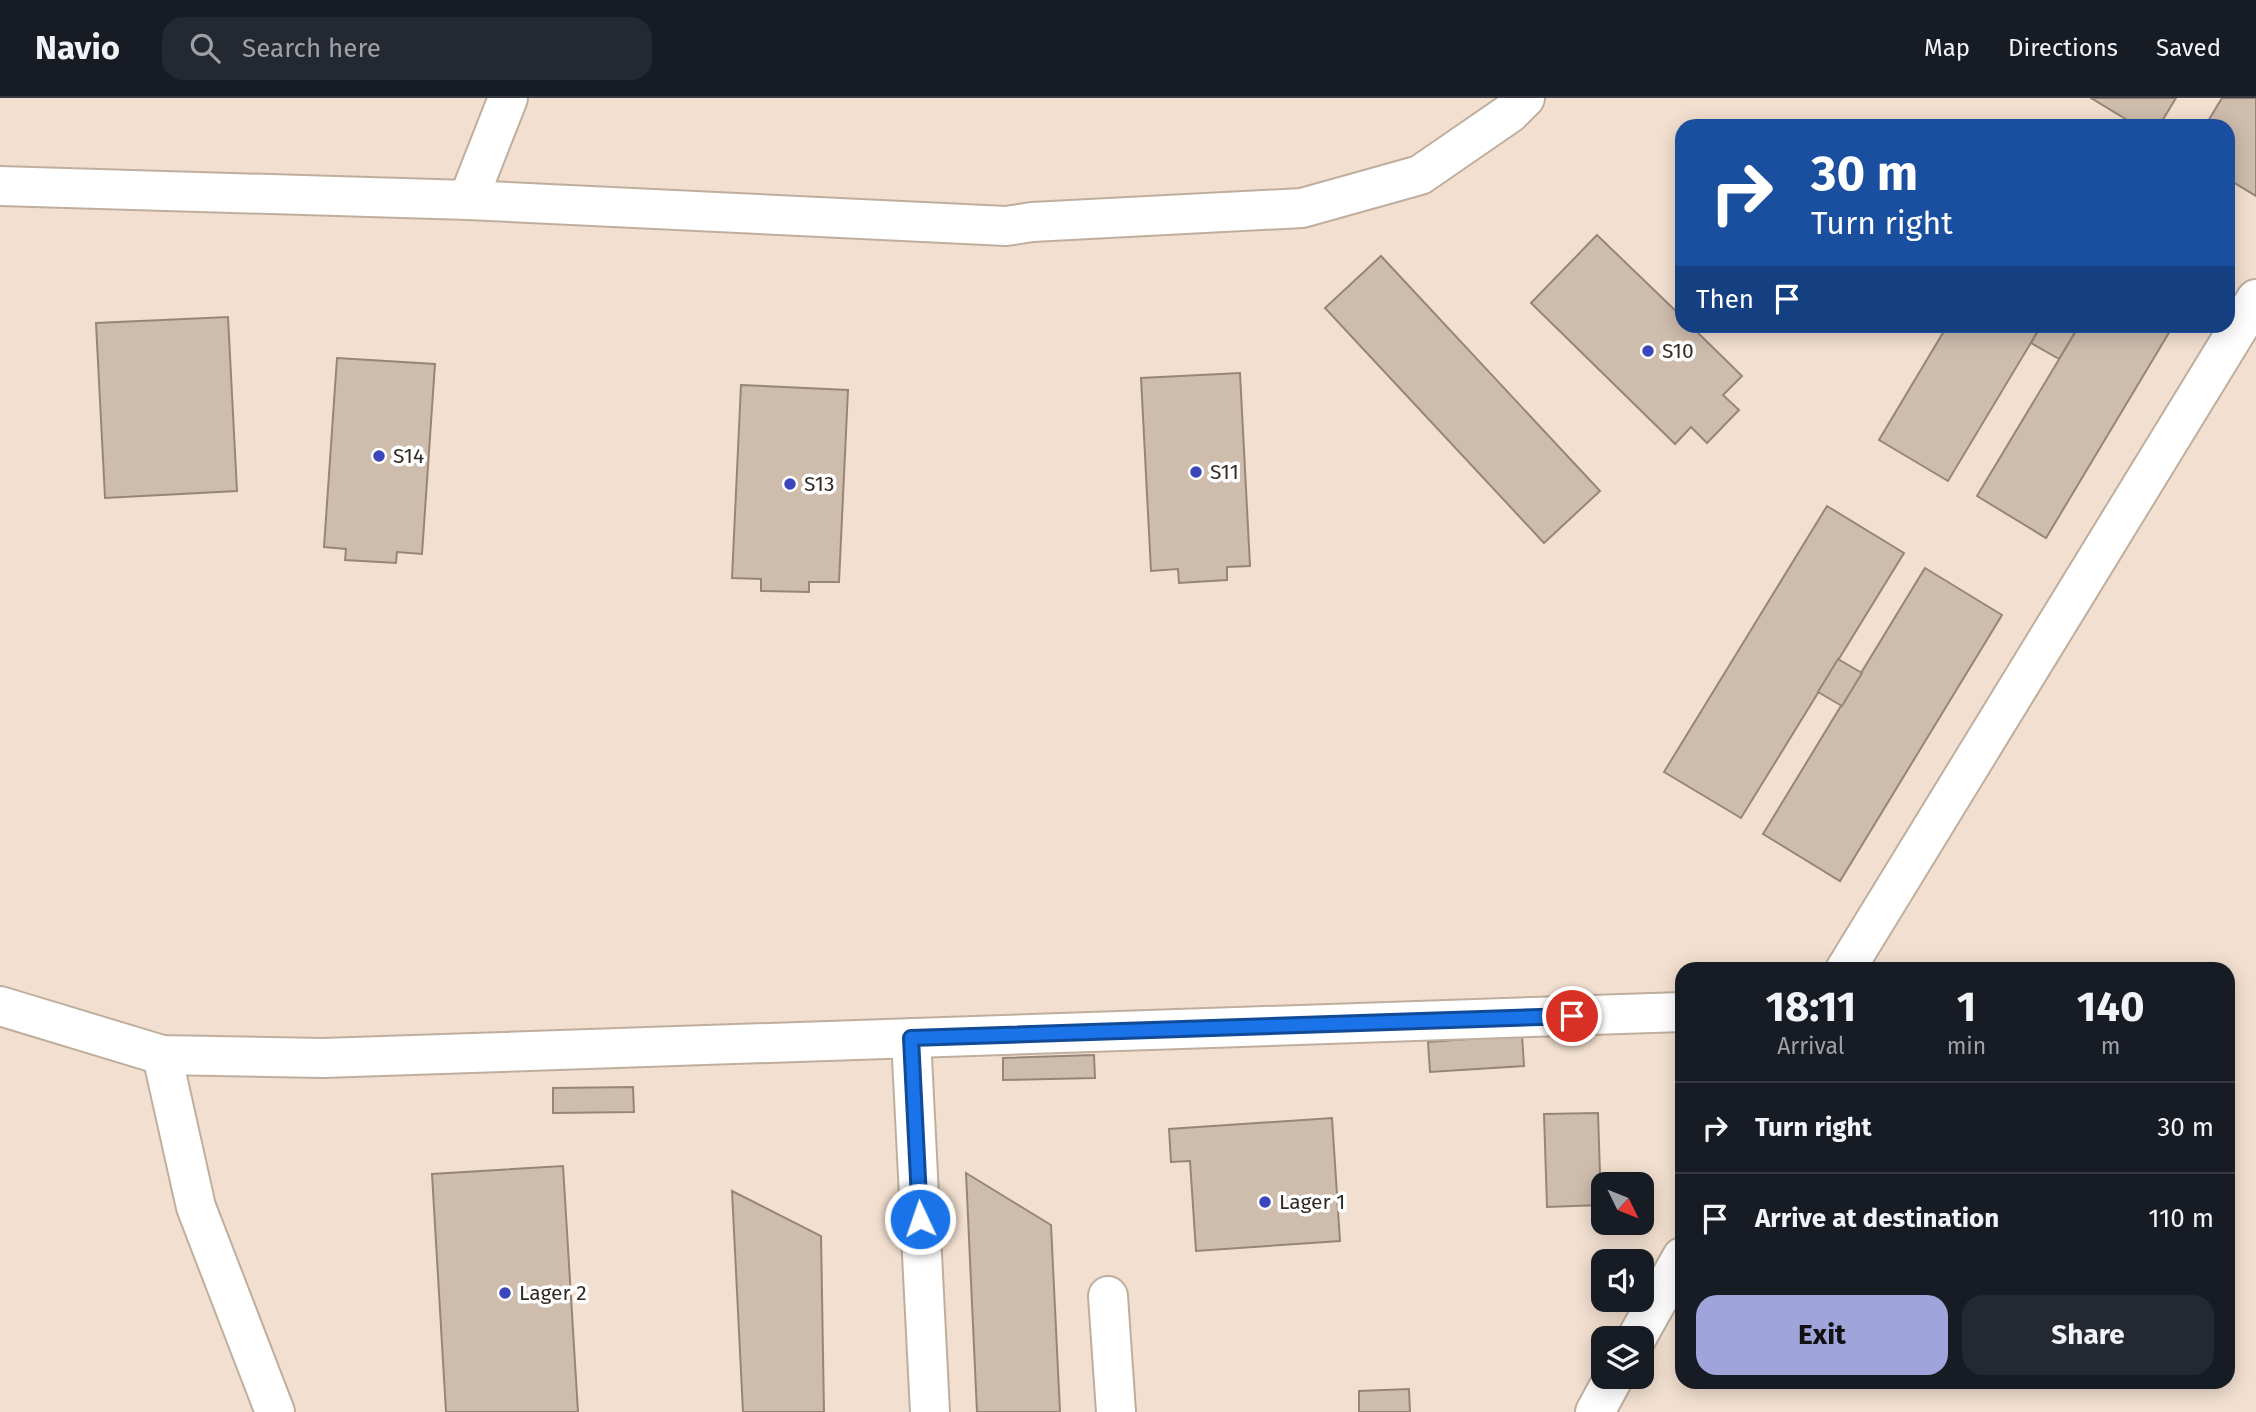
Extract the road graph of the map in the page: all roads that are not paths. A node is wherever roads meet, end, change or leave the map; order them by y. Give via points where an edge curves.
1 (508, 98) edge
2 (1525, 98) edge
3 (0, 186) edge
4 (468, 200) junction
5 (2256, 299) edge
6 (1850, 962) edge
7 (0, 1006) edge
8 (1675, 1012) edge
9 (911, 1038) junction
10 (162, 1055) junction
11 (1675, 1269) edge
12 (1108, 1296) dead end
13 (1643, 1326) edge
14 (1607, 1389) edge
15 (275, 1412) edge
16 (930, 1412) edge
17 (1116, 1412) edge
18 (1595, 1412) edge

1 - 4 lane
2 - 4 lane via 1420,175 1302,208 1006,226
3 - 4 lane
5 - 6 lane
7 - 10 lane
8 - 9 lane
9 - 10 lane via 323,1058
9 - 16 lane
10 - 15 lane via 196,1207
11 - 13 lane
12 - 17 lane
14 - 18 lane

